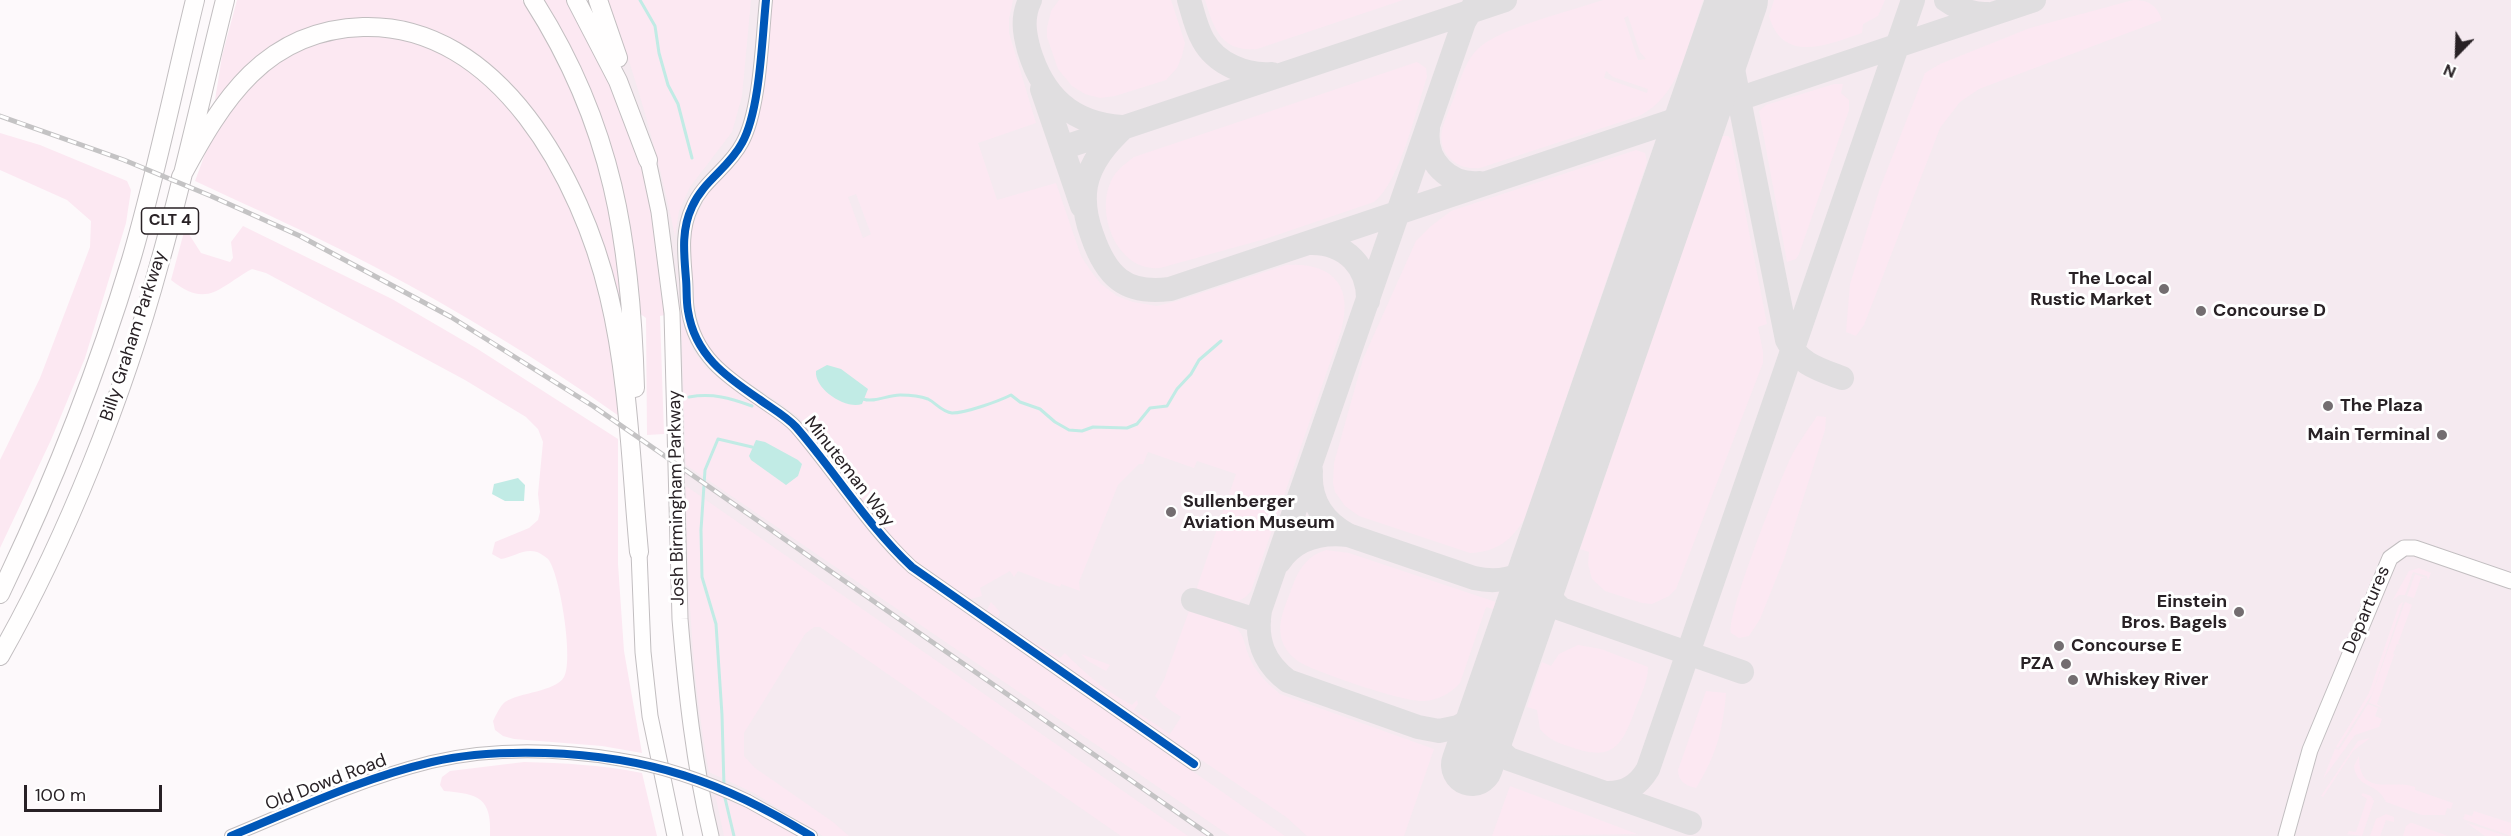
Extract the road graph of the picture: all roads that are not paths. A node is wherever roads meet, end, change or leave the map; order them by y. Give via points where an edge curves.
1 (195, 0) edge
2 (225, 0) edge
3 (532, 0) edge
4 (576, 0) edge
5 (598, 0) edge
6 (766, 0) edge
7 (648, 160) junction
8 (181, 177) junction
9 (639, 552) junction
10 (2511, 581) edge
11 (0, 594) edge
12 (0, 656) edge
13 (1194, 764) dead end
14 (231, 836) edge
15 (675, 836) edge
16 (711, 836) edge
17 (811, 836) edge
18 (2286, 836) edge

1 - 11 highway, Billy Graham Parkway via 113,316 55,473
2 - 8 highway, Billy Graham Parkway
3 - 9 highway via 588,105 610,170 620,219 633,316
4 - 7 highway via 618,81
5 - 7 highway via 634,102
6 - 13 street, Minuteman Way via 749,128 733,157 696,200 684,234 688,311 696,341 714,366 794,424 875,529 912,567
7 - 16 main road, Josh Birmingham Parkway via 672,313 683,659
8 - 9 highway via 236,88 268,59 298,42 338,30 390,28 442,42 472,60 500,86 544,142 591,236 610,297 621,366
8 - 12 highway, Billy Graham Parkway / CLT 4 via 132,352 78,494
9 - 15 main road, Josh Birmingham Parkway via 650,716
10 - 18 main road, Departures via 2409,547 2390,558 2310,750
14 - 17 street, Old Dowd Road, bridge via 384,776 433,762 501,752 566,753 679,772 748,801

